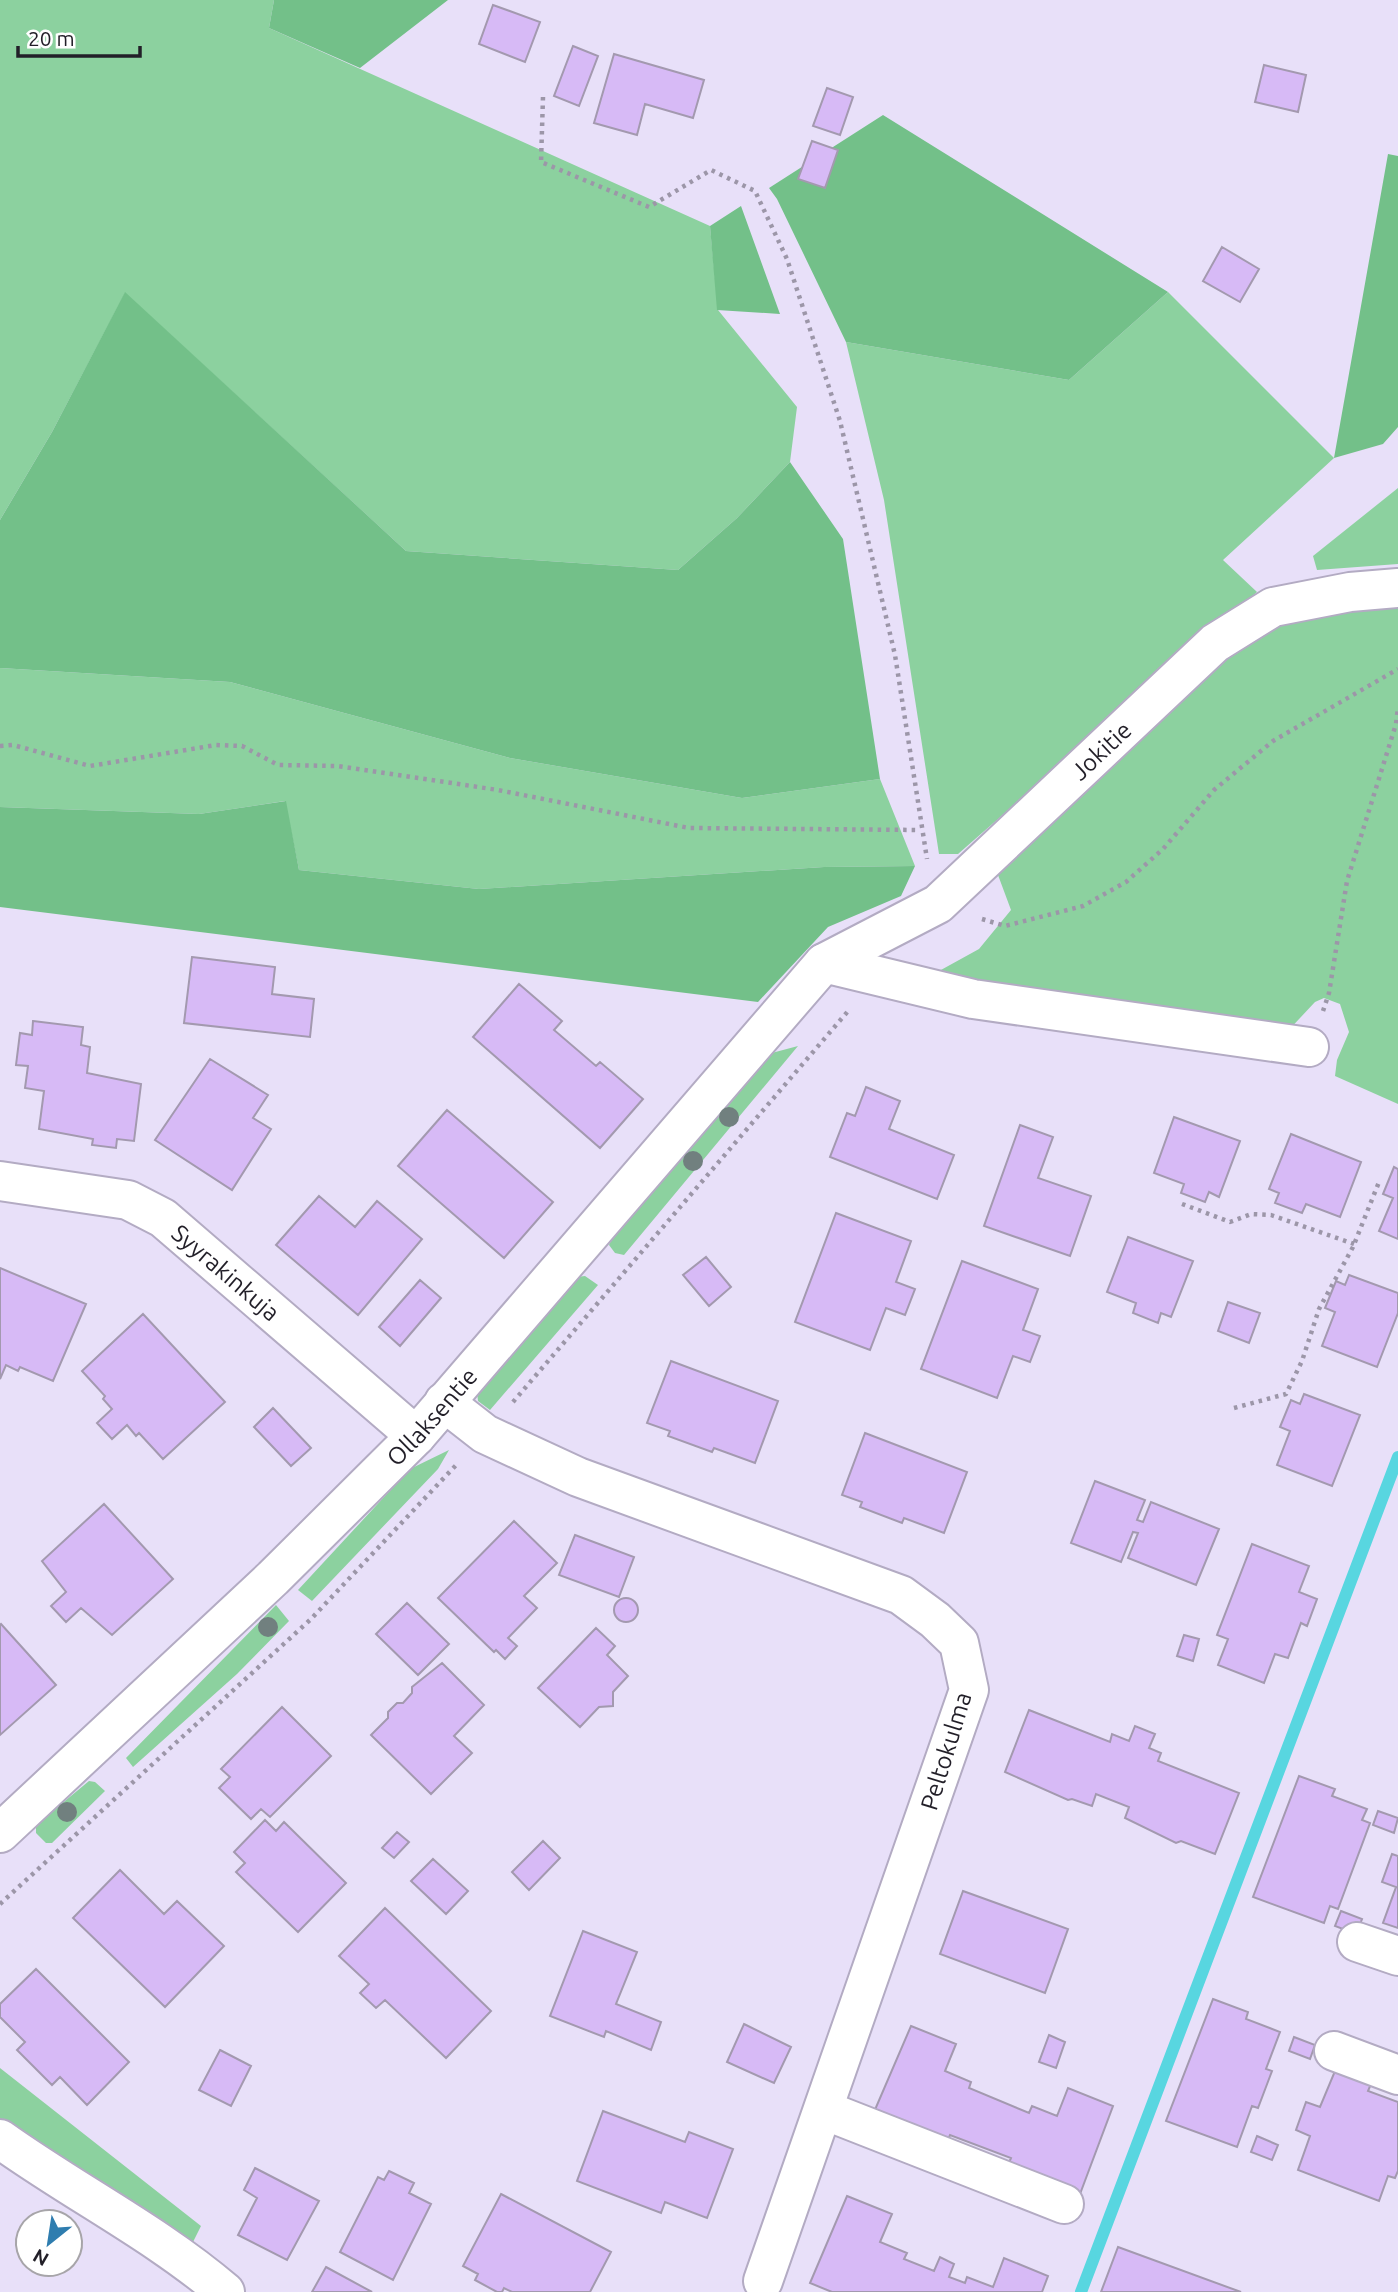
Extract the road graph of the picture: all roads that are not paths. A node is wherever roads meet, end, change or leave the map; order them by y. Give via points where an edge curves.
1 (1398, 588) edge
2 (824, 963) junction
3 (1309, 1047) road end
4 (0, 1181) edge
5 (443, 1402) junction
6 (416, 1436) junction
7 (0, 1833) edge
8 (1357, 1941) dead end
9 (1398, 1956) edge
10 (1334, 2051) dead end
11 (1398, 2075) edge
12 (824, 2110) junction
13 (0, 2139) edge
14 (1064, 2204) dead end
15 (763, 2281) dead end
16 (225, 2292) edge

1 - 2 street, Jokitie via 1273,607 1215,643 938,904
2 - 3 street via 973,999
2 - 5 street, Ollaksentie
4 - 6 street, Syyrakinkuja via 128,1200 163,1218
5 - 6 street, Ollaksentie
5 - 12 street, Peltokulma via 485,1434 578,1477 901,1595 960,1643 969,1690
6 - 7 street, Ollaksentie via 273,1578
8 - 9 street
10 - 11 street
12 - 14 street
12 - 15 street, Peltokulma
13 - 16 street via 147,2234

